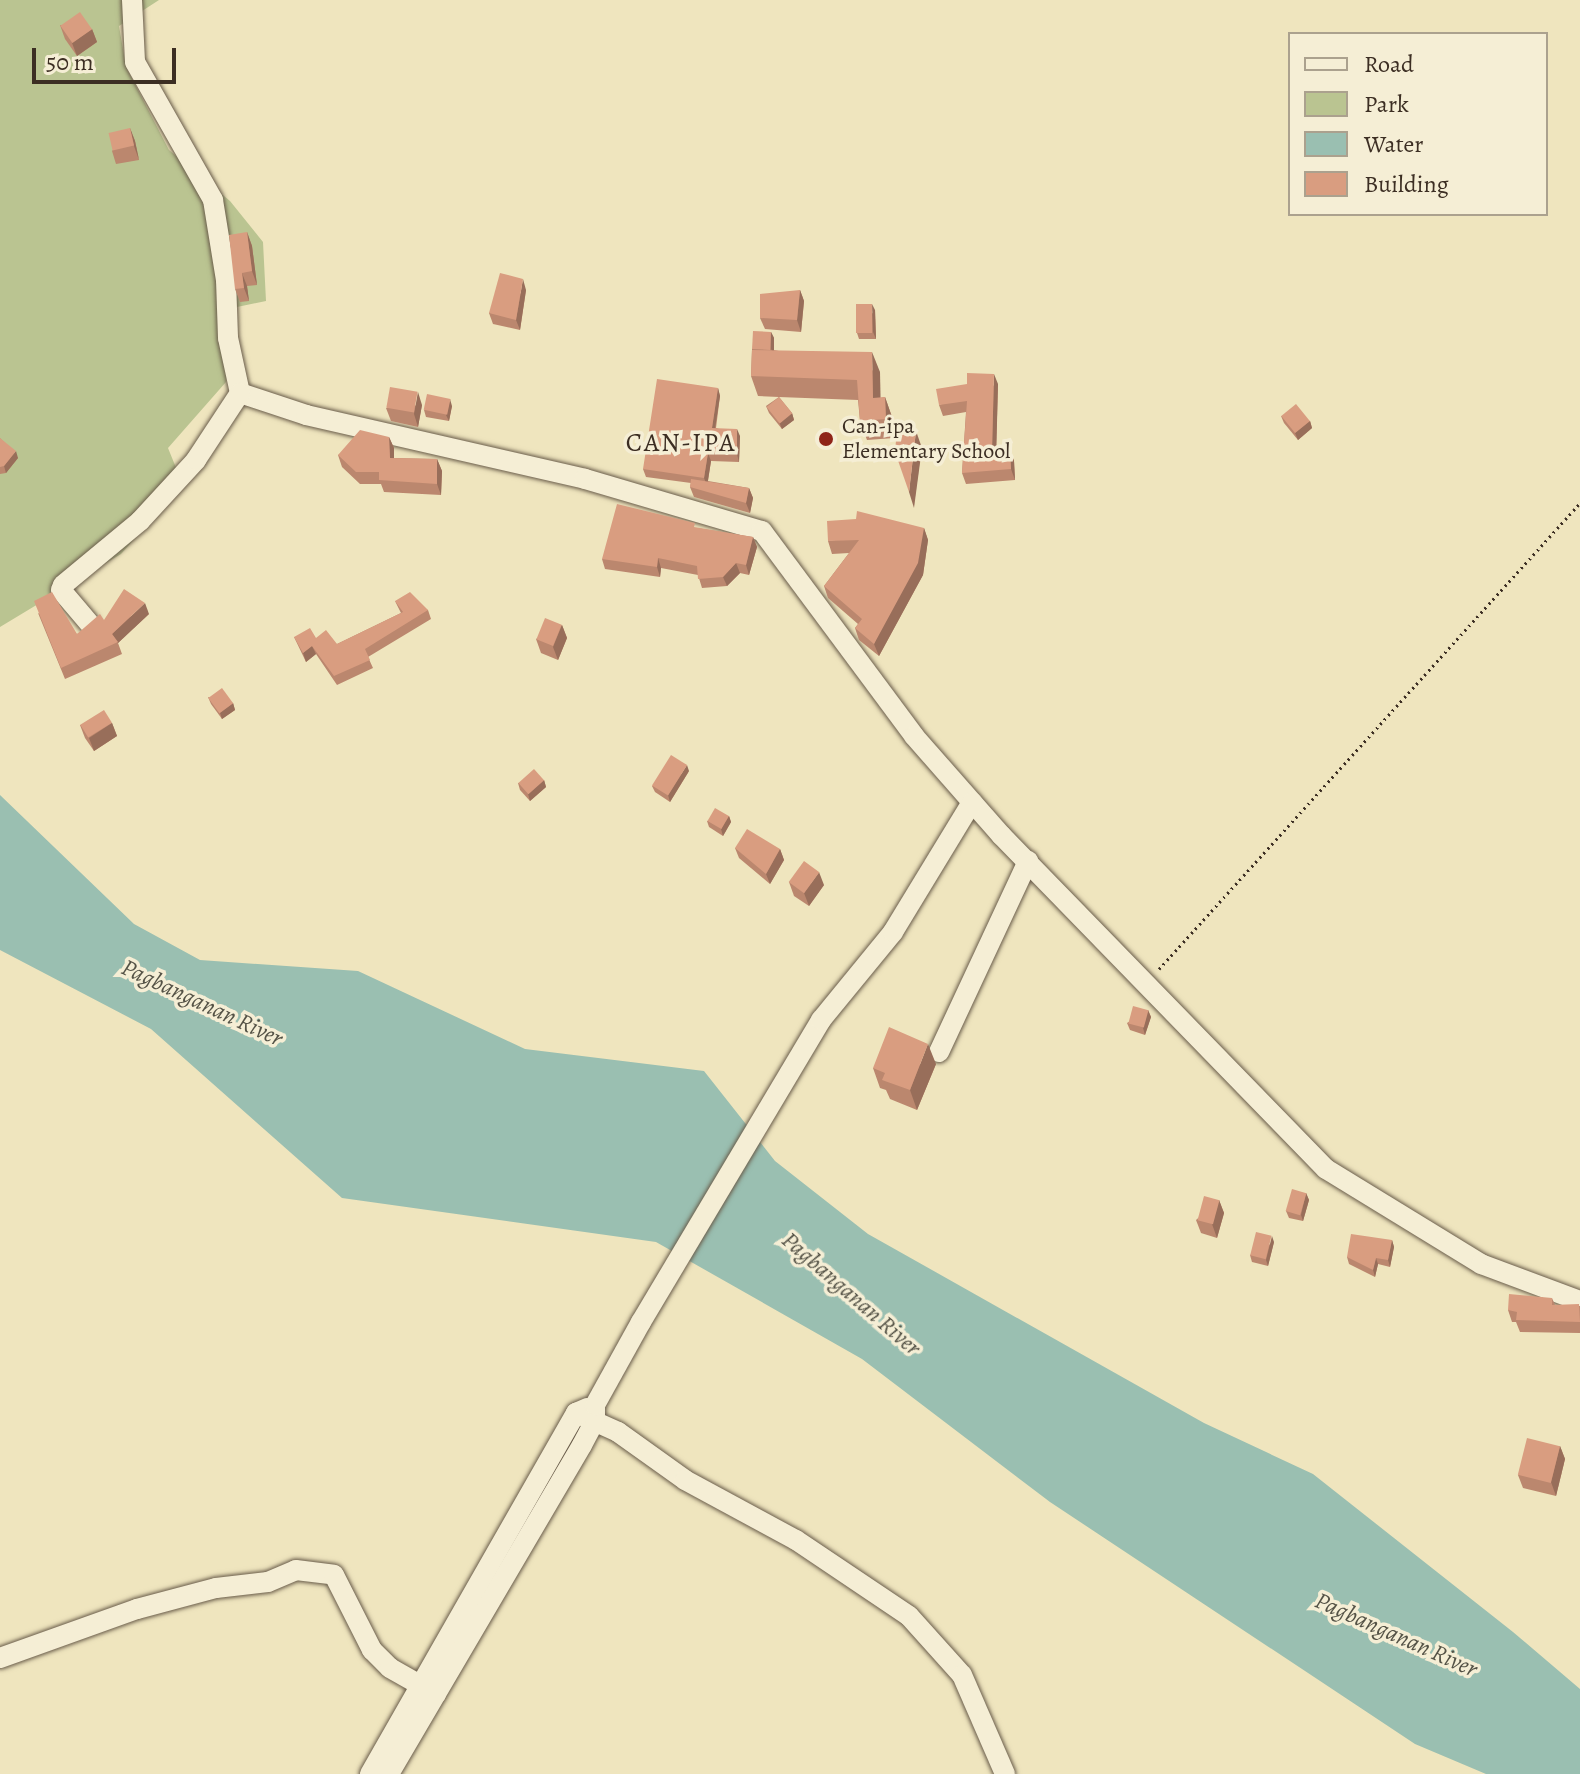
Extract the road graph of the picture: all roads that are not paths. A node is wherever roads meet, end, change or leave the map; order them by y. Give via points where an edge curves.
1 (132, 0) edge
2 (240, 393) junction
3 (89, 623) edge
4 (972, 802) junction
5 (1028, 861) junction
6 (939, 1052) dead end
7 (1580, 1301) edge
8 (589, 1413) junction
9 (0, 1658) edge
10 (429, 1691) junction
11 (370, 1774) edge
12 (389, 1774) edge
13 (1005, 1774) edge

1 - 2 street via 135,62 213,200 226,280 228,338
2 - 3 street via 187,470 140,521 61,587
2 - 4 street via 306,415 585,479 762,531 914,736
4 - 5 street
4 - 8 street via 893,932 821,1020
5 - 6 street
5 - 7 street via 1326,1169 1481,1264
8 - 10 street
8 - 13 street via 685,1480 796,1540 909,1616 962,1675
9 - 10 street via 137,1609 216,1588 268,1582 296,1570 334,1575 372,1650
10 - 11 street
10 - 12 street

